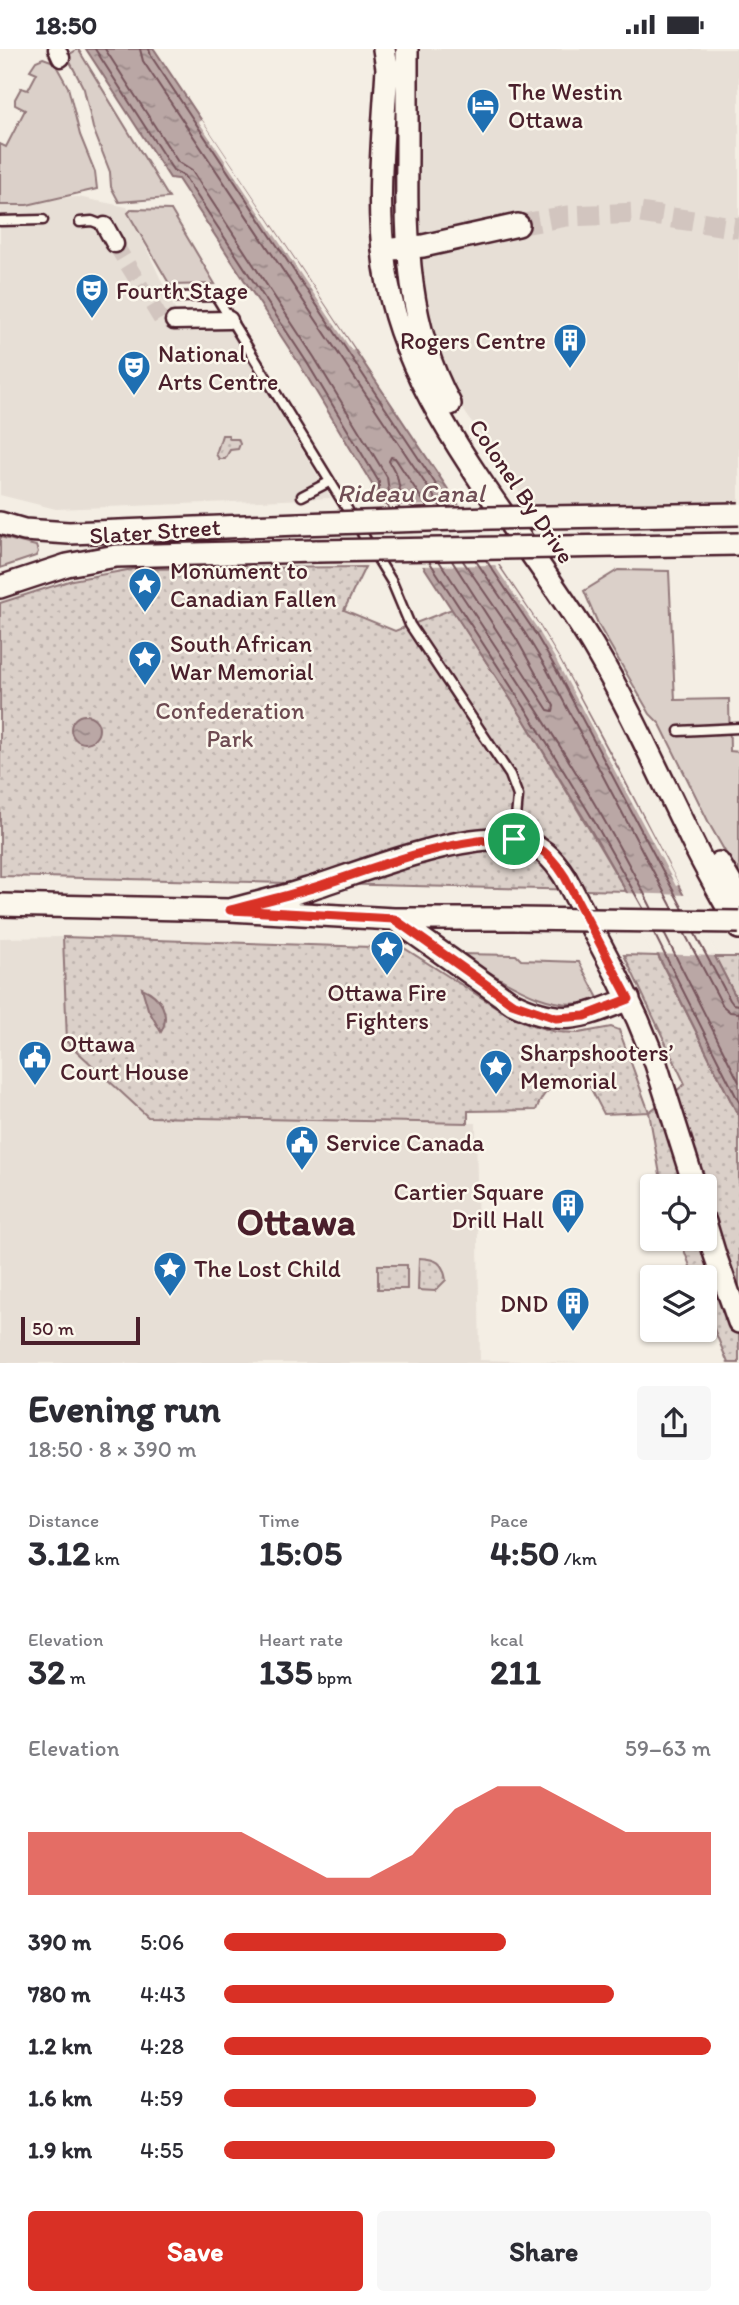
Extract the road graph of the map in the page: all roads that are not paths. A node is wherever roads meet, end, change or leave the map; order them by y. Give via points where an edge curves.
1 (407, 49) edge
2 (386, 55) edge
3 (0, 221) edge
4 (43, 221) dead end
5 (80, 222) dead end
6 (518, 225) tunnel mouth
7 (105, 226) joint
8 (115, 244) tunnel mouth
9 (407, 247) junction
10 (383, 250) junction
11 (176, 297) dead end
12 (229, 320) junction
13 (174, 321) tunnel mouth
14 (329, 482) junction
15 (302, 496) dead end
16 (739, 514) edge
17 (0, 523) edge
18 (739, 544) edge
19 (0, 587) edge
20 (739, 729) edge
21 (679, 731) dead end
22 (514, 839) junction
23 (739, 897) edge
24 (0, 905) edge
25 (230, 910) junction
26 (394, 919) junction
27 (739, 922) edge
28 (739, 928) edge
29 (629, 999) junction
30 (691, 1174) edge
31 (714, 1251) edge
32 (739, 1322) edge

1 - 9 main road, Colonel By Drive
2 - 10 main road, Colonel By Drive via 380,201
3 - 4 lane
5 - 7 lane
6 - 9 main road
7 - 8 street
9 - 10 main road
9 - 23 main road, Colonel By Drive via 416,312 440,386 604,646
10 - 28 main road, Colonel By Drive via 393,305 429,394 451,435 594,649
11 - 12 lane via 216,296
12 - 13 street
12 - 14 lane
14 - 15 lane
14 - 22 lane via 392,582 410,625 510,775 518,796
16 - 17 main road, bridge via 59,533
18 - 19 main road, Slater Street, bridge via 116,556 67,565
20 - 21 lane
22 - 25 main road via 460,844
22 - 29 main road via 539,848 558,865
24 - 25 main road
25 - 26 main road
26 - 27 main road, bridge
26 - 29 main road via 512,1003 532,1012 571,1019
29 - 30 main road
31 - 32 main road

